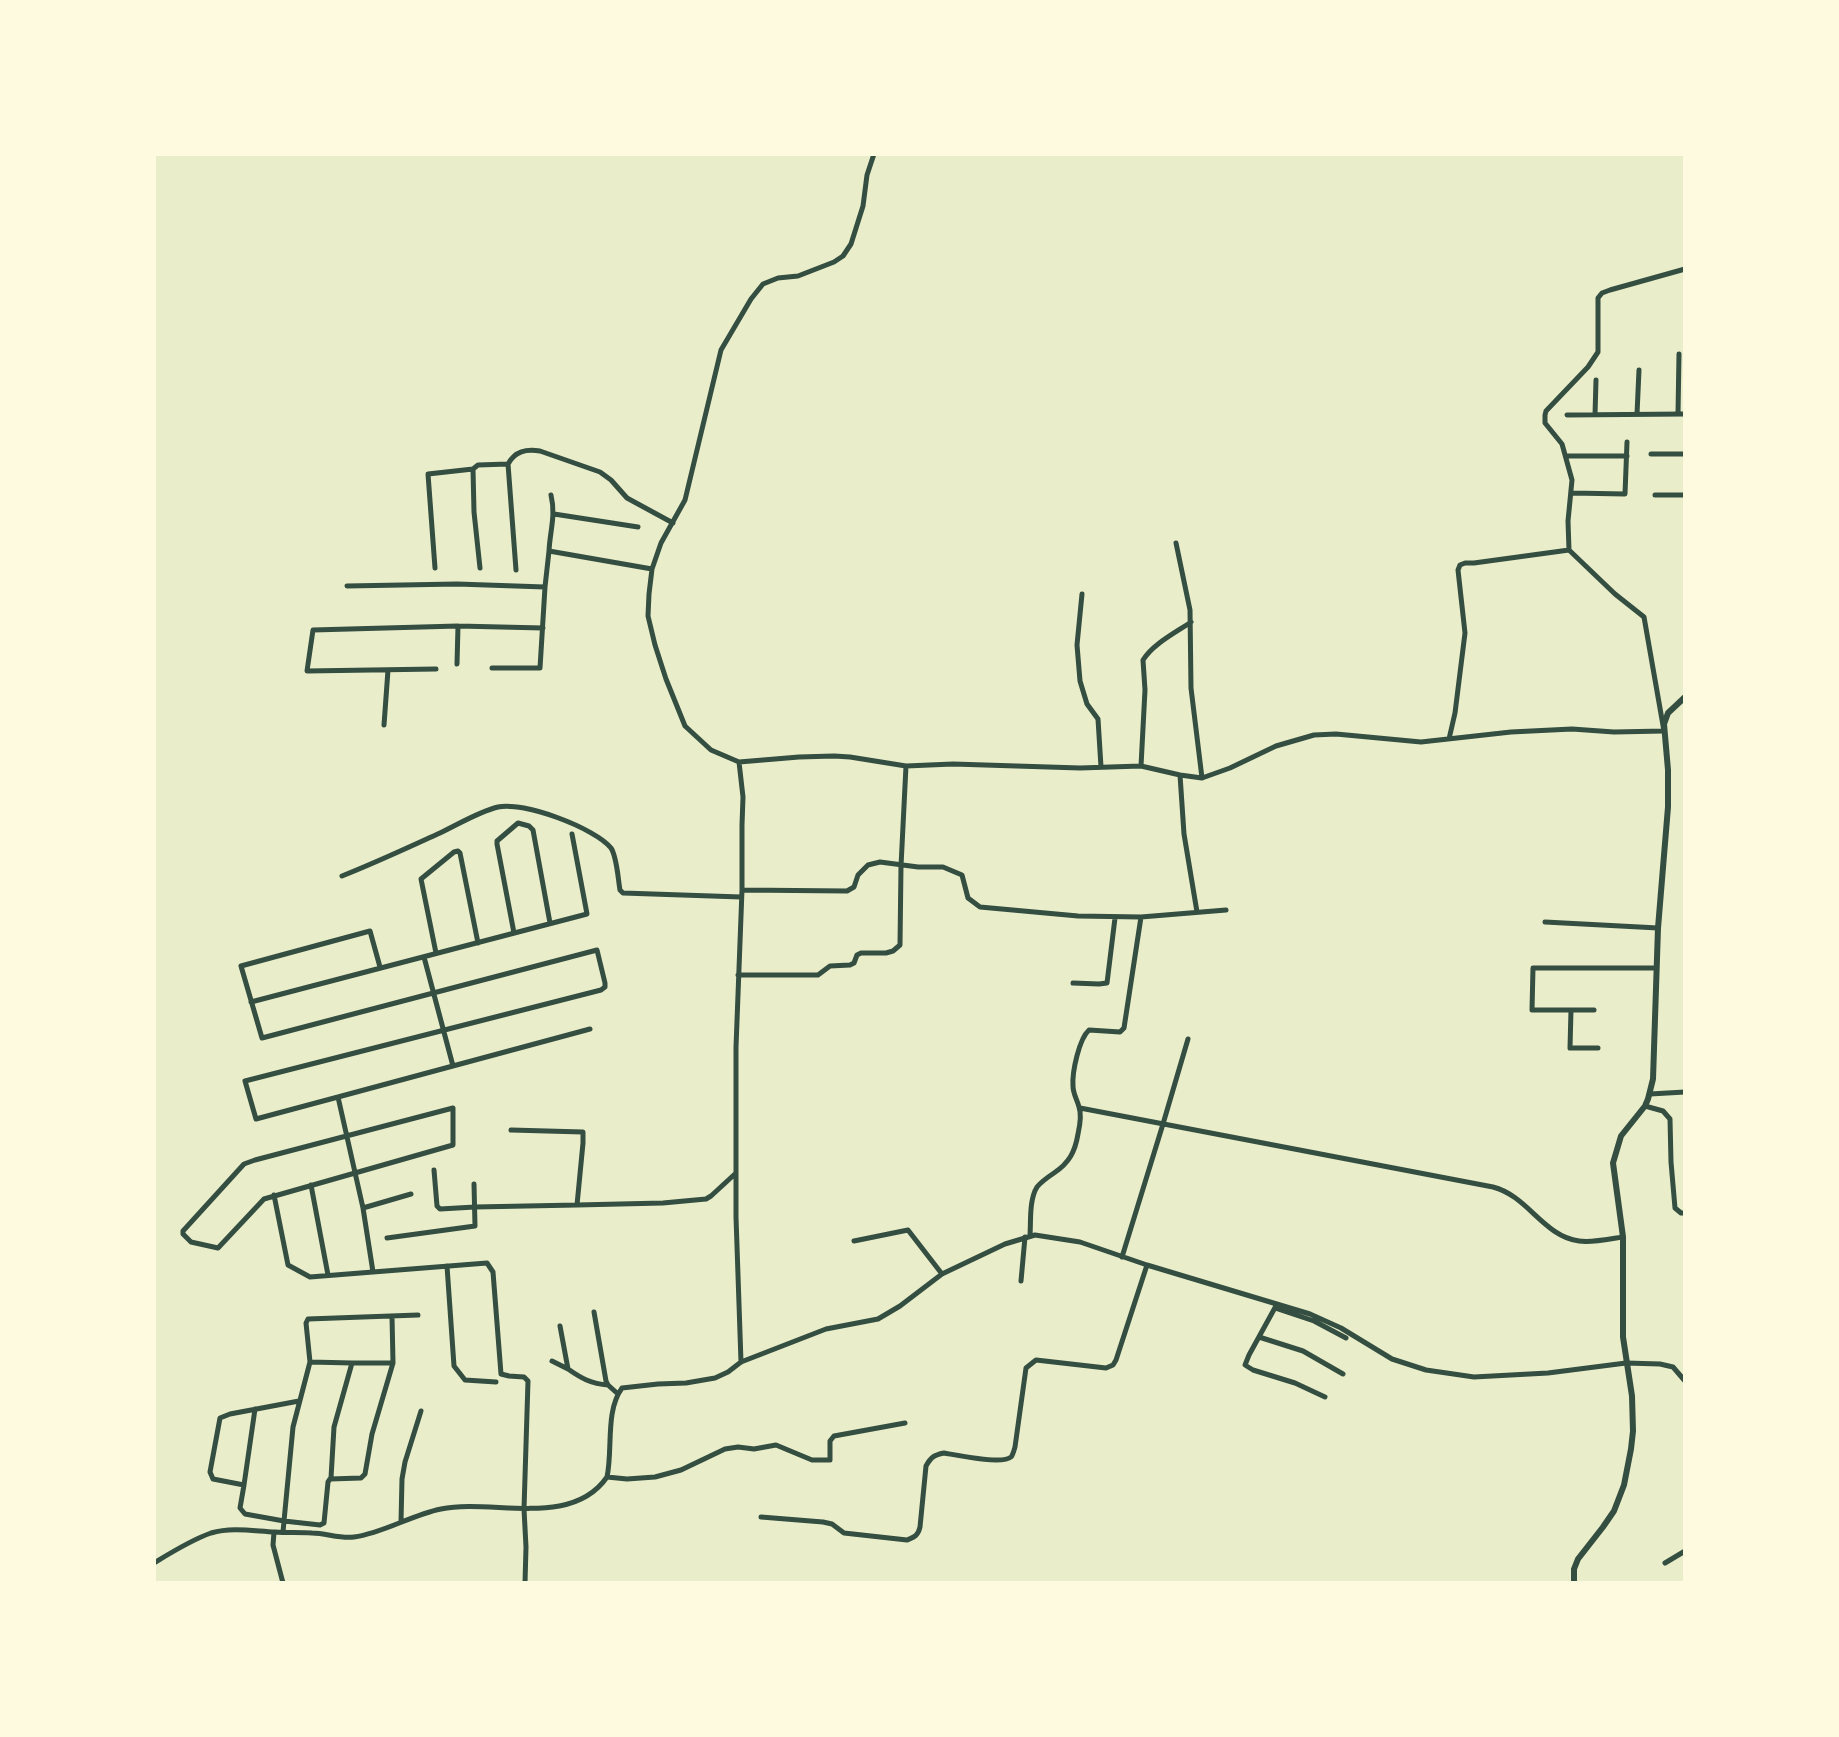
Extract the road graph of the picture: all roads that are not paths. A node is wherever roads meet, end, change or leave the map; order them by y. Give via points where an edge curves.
1 (874, 154) edge
2 (1685, 269) edge
3 (1679, 354) dead end
4 (1639, 370) dead end
5 (1596, 380) dead end
6 (1637, 414) junction
7 (1682, 414) edge
8 (1567, 415) dead end
9 (1595, 415) junction
10 (1627, 442) dead end
11 (1651, 453) dead end
12 (1685, 454) edge
13 (1566, 456) junction
14 (1627, 456) junction
15 (508, 464) junction
16 (472, 469) junction
17 (1572, 493) junction
18 (551, 495) dead end
19 (1655, 495) dead end
20 (1685, 495) edge
21 (554, 514) junction
22 (673, 523) junction
23 (638, 527) dead end
24 (1175, 543) dead end
25 (1569, 550) junction
26 (549, 551) junction
27 (435, 568) dead end
28 (480, 568) dead end
29 (652, 569) junction
30 (516, 570) dead end
31 (347, 586) dead end
32 (545, 587) junction
33 (1082, 594) dead end
34 (1191, 622) junction
35 (458, 626) junction
36 (542, 628) junction
37 (457, 664) dead end
38 (492, 668) dead end
39 (387, 670) junction
40 (436, 670) dead end
41 (1685, 697) edge
42 (384, 725) dead end
43 (1664, 731) junction
44 (1449, 740) junction
45 (739, 762) junction
46 (905, 766) junction
47 (1141, 766) junction
48 (1101, 767) junction
49 (1180, 775) junction
50 (1202, 778) junction
51 (572, 834) dead end
52 (901, 866) junction
53 (342, 876) dead end
54 (742, 894) junction
55 (1226, 910) dead end
56 (1197, 912) junction
57 (1141, 917) junction
58 (1115, 918) junction
59 (1545, 922) dead end
60 (550, 923) junction
61 (1658, 929) junction
62 (514, 933) junction
63 (478, 943) junction
64 (436, 954) junction
65 (424, 957) junction
66 (380, 967) junction
67 (1657, 968) junction
68 (738, 975) junction
69 (1073, 983) dead end
70 (434, 992) junction
71 (251, 1002) junction
72 (1571, 1010) junction
73 (1594, 1010) dead end
74 (443, 1029) junction
75 (590, 1029) dead end
76 (1188, 1039) dead end
77 (1598, 1048) dead end
78 (453, 1066) junction
79 (1685, 1091) edge
80 (1650, 1094) junction
81 (338, 1097) junction
82 (1644, 1106) junction
83 (1080, 1108) junction
84 (1164, 1124) junction
85 (511, 1129) dead end
86 (347, 1136) junction
87 (434, 1170) dead end
88 (354, 1173) junction
89 (736, 1173) junction
90 (474, 1184) dead end
91 (311, 1185) junction
92 (411, 1194) dead end
93 (274, 1195) junction
94 (577, 1205) junction
95 (475, 1206) junction
96 (363, 1208) junction
97 (1685, 1213) edge
98 (1028, 1236) junction
99 (1623, 1237) junction
100 (387, 1238) dead end
101 (854, 1241) dead end
102 (1122, 1257) junction
103 (1147, 1265) junction
104 (447, 1266) junction
105 (373, 1272) junction
106 (942, 1273) junction
107 (328, 1275) junction
108 (1021, 1281) dead end
109 (1276, 1306) junction
110 (594, 1312) dead end
111 (418, 1315) dead end
112 (392, 1316) junction
113 (560, 1326) dead end
114 (1259, 1337) junction
115 (1346, 1338) dead end
116 (552, 1361) dead end
117 (310, 1362) junction
118 (741, 1362) junction
119 (352, 1363) junction
120 (393, 1363) junction
121 (1626, 1363) junction
122 (568, 1369) junction
123 (1343, 1374) dead end
124 (1685, 1381) edge
125 (496, 1382) dead end
126 (608, 1385) junction
127 (618, 1394) junction
128 (1325, 1397) dead end
129 (299, 1401) junction
130 (255, 1409) junction
131 (421, 1411) dead end
132 (905, 1423) dead end
133 (607, 1477) junction
134 (331, 1478) junction
135 (244, 1485) junction
136 (524, 1509) junction
137 (761, 1517) dead end
138 (284, 1521) junction
139 (401, 1522) junction
140 (274, 1532) junction
141 (283, 1532) junction
142 (1685, 1551) edge
143 (154, 1563) edge
144 (1665, 1563) dead end
145 (283, 1583) edge
146 (525, 1583) edge
147 (1574, 1583) edge

1 - 22 street via 863,206 846,253 840,260 798,276 764,284 721,350 685,500
2 - 13 street via 1598,298 1596,357 1545,415 1545,423
3 - 7 street
4 - 6 street
5 - 9 street
6 - 7 street
6 - 9 street
8 - 9 street
10 - 14 street
11 - 12 street
13 - 14 street
13 - 17 street
14 - 17 street via 1625,494
15 - 16 street
15 - 22 street via 515,454 533,450 590,468 606,476 630,500
15 - 30 street
16 - 27 street via 428,474
16 - 28 street
17 - 25 street
18 - 21 street
19 - 20 street
21 - 23 street
21 - 26 street
22 - 29 street
24 - 34 street
25 - 43 street via 1644,617
25 - 44 street via 1460,565 1465,633
26 - 29 street
26 - 32 street
29 - 45 street via 648,616 685,726 711,750
31 - 32 street
32 - 36 street
33 - 48 street via 1077,645 1080,681 1085,701 1098,719
34 - 47 street via 1143,660
34 - 50 street via 1191,688
35 - 36 street
35 - 37 street
35 - 39 street via 313,630 307,671
36 - 38 street via 540,668
39 - 40 street
39 - 42 street
41 - 43 street via 1666,716
43 - 44 street via 1572,729
43 - 61 street via 1668,807
44 - 50 street via 1314,735
45 - 46 street via 842,756
45 - 54 street
46 - 48 street
46 - 52 street
47 - 48 street
47 - 49 street
49 - 50 street
49 - 56 street
51 - 60 street via 587,914
52 - 54 street via 880,862 868,866 847,891
52 - 58 street via 943,867 962,875 968,898 980,907
52 - 68 street via 897,949 861,953 854,963 830,966 818,975
53 - 54 street via 483,813 517,806 567,821 604,841 615,856 623,893
54 - 68 street
55 - 56 street
56 - 57 street
57 - 58 street
57 - 83 street via 1124,1028 1120,1032 1087,1030 1081,1042 1073,1085
58 - 69 street via 1107,982
59 - 61 street
60 - 62 street
60 - 62 street via 533,830 518,823 497,841
61 - 67 street
62 - 63 street
63 - 64 street
63 - 64 street via 458,851 421,879
64 - 65 street
65 - 66 street
65 - 70 street
66 - 71 street
66 - 71 street via 370,931 241,965
67 - 72 street via 1533,968 1532,1010
67 - 80 street
68 - 89 street
70 - 71 street via 262,1038
70 - 74 street
70 - 74 street via 597,950 605,983 601,990
72 - 73 street
72 - 77 street via 1570,1048
74 - 78 street
74 - 81 street via 246,1081 256,1119
75 - 78 street
76 - 84 street
78 - 81 street
79 - 80 street
80 - 82 street
81 - 86 street
82 - 97 street via 1663,1111 1670,1119 1675,1208
82 - 99 street via 1621,1136 1615,1155
83 - 84 street
83 - 98 street via 1072,1156 1035,1191
84 - 99 street via 1493,1187 1513,1195 1546,1226 1571,1239 1590,1242
84 - 102 street
85 - 94 street via 583,1132
86 - 88 street
86 - 88 street via 453,1108 453,1145
86 - 93 street via 244,1164 183,1234 191,1242 218,1248 264,1199
87 - 95 street via 438,1208
88 - 91 street
88 - 96 street
89 - 94 street via 706,1199
89 - 118 street
90 - 95 street
91 - 93 street
91 - 107 street
92 - 96 street
93 - 107 street via 288,1265 310,1277
94 - 95 street
95 - 100 street via 473,1227
96 - 105 street
98 - 102 street via 1080,1242
98 - 106 street
98 - 108 street
99 - 121 street
101 - 106 street via 908,1230
102 - 103 street
103 - 109 street
103 - 137 street via 1113,1365 1036,1360 1026,1368 1012,1456 998,1461 944,1453 930,1458 920,1527 914,1538 844,1533 823,1522
104 - 105 street
104 - 125 street via 454,1366 465,1380
104 - 136 street via 487,1263 493,1272 501,1374 528,1381
105 - 107 street
106 - 118 street via 878,1319 826,1329
109 - 114 street
109 - 115 street
109 - 121 street via 1327,1321 1392,1359 1442,1374 1548,1373
110 - 126 street
111 - 112 street
112 - 117 street via 308,1319
112 - 120 street
113 - 122 street
114 - 123 street via 1303,1351
114 - 128 street via 1246,1367
116 - 122 street
117 - 119 street
117 - 129 street
118 - 127 street via 715,1378 630,1386
119 - 120 street
119 - 134 street via 334,1427
120 - 134 street via 365,1474 361,1478
121 - 124 street via 1668,1366
121 - 147 street via 1633,1417 1628,1468 1614,1511 1576,1563
122 - 126 street via 583,1380
126 - 127 street
127 - 133 street
129 - 130 street
129 - 138 street
130 - 135 street
130 - 135 street via 220,1418 210,1472 213,1479
131 - 139 street via 404,1471
132 - 133 street via 834,1436 830,1460 812,1460 776,1445 738,1447 655,1477
133 - 136 street via 581,1498
134 - 138 street via 323,1524
135 - 138 street via 241,1511
136 - 139 street via 447,1508
136 - 146 street
138 - 141 street
139 - 141 street via 355,1537
140 - 141 street
140 - 143 street via 213,1532
140 - 145 street
142 - 144 street

